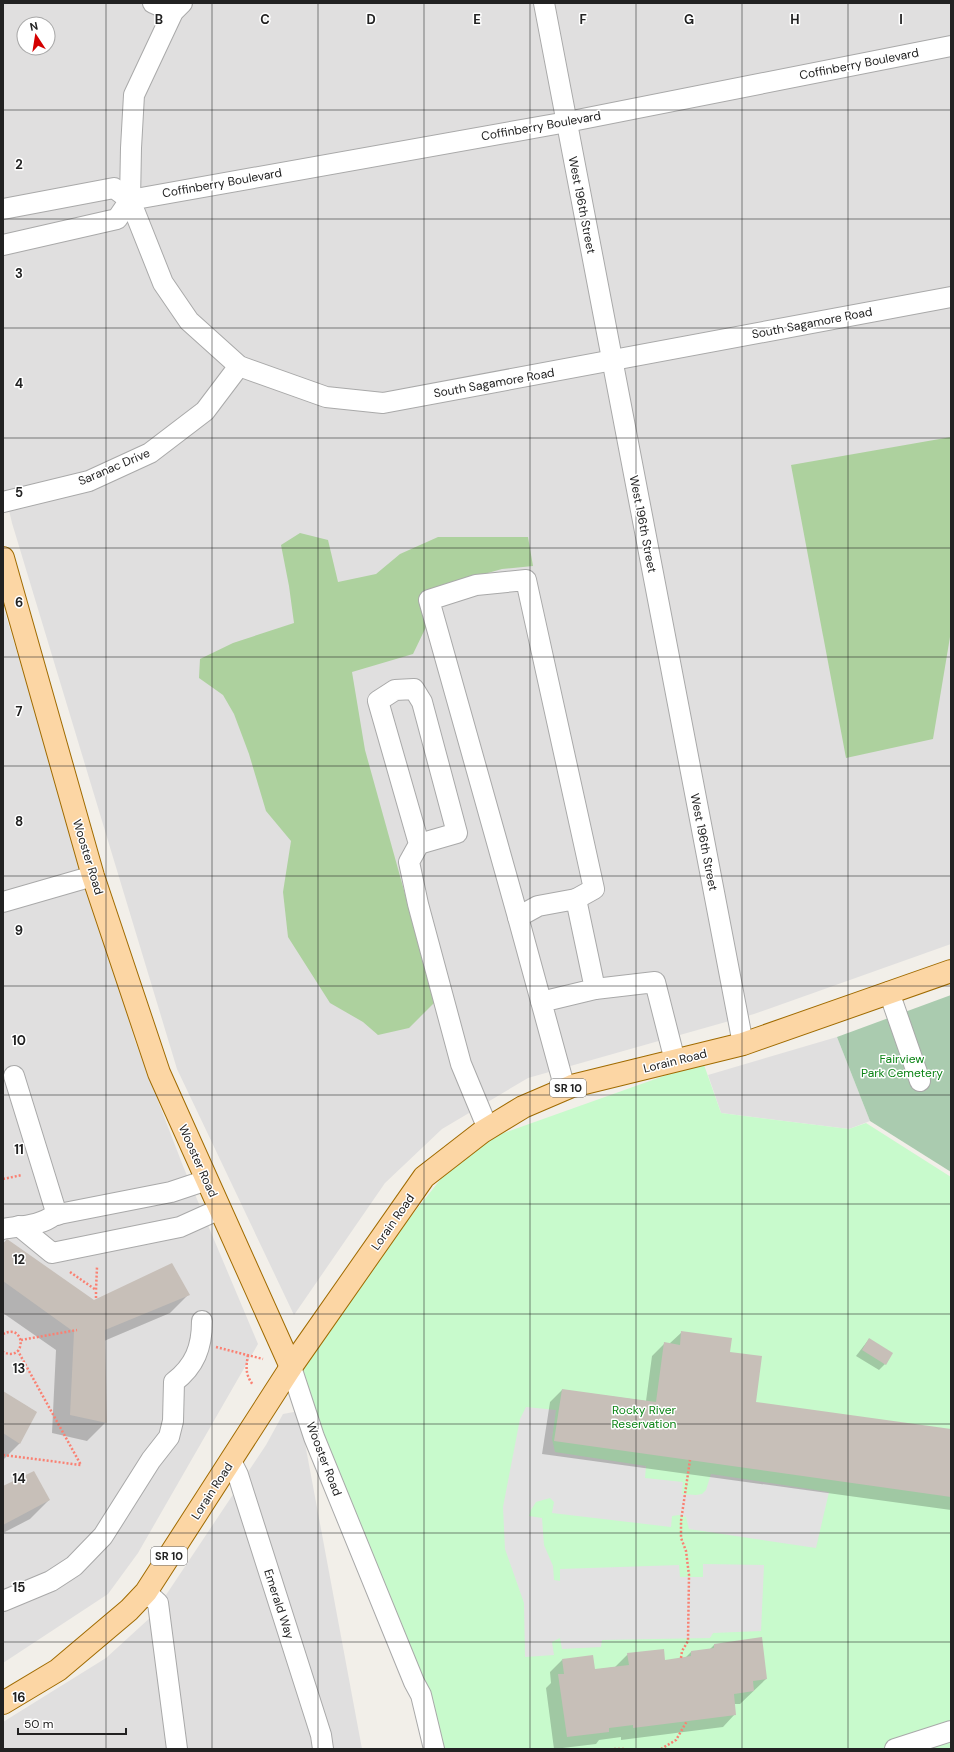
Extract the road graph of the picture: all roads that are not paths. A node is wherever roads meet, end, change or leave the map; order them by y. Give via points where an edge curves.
1 (153, 3) edge
2 (544, 3) edge
3 (178, 8) edge
4 (951, 46) edge
5 (567, 122) junction
6 (130, 200) junction
7 (3, 210) edge
8 (3, 245) edge
9 (951, 297) edge
10 (612, 361) junction
11 (239, 366) junction
12 (3, 502) edge
13 (3, 558) edge
14 (8, 597) edge
15 (419, 844) junction
16 (93, 876) junction
17 (576, 898) junction
18 (3, 902) edge
19 (518, 916) junction
20 (951, 971) edge
21 (595, 989) junction
22 (889, 992) junction
23 (541, 1002) junction
24 (743, 1044) junction
25 (675, 1061) junction
26 (14, 1076) dead end
27 (920, 1081) dead end
28 (565, 1089) junction
29 (488, 1129) junction
30 (207, 1180) junction
31 (220, 1209) junction
32 (57, 1214) junction
33 (11, 1228) edge
34 (202, 1321) dead end
35 (291, 1367) junction
36 (231, 1461) junction
37 (146, 1592) junction
38 (3, 1601) edge
39 (3, 1703) edge
40 (951, 1731) edge
41 (177, 1749) edge
42 (323, 1749) edge
43 (434, 1749) edge
44 (895, 1749) edge

1 - 3 street
2 - 5 street, West 196th Street
3 - 6 street via 134,95
4 - 5 street, Coffinberry Boulevard
5 - 6 street, Coffinberry Boulevard
5 - 10 street, West 196th Street
6 - 7 street via 114,188
6 - 8 street via 117,219
6 - 11 street, South Sagamore Road via 163,282 190,322
9 - 10 street, South Sagamore Road
10 - 11 street, South Sagamore Road via 383,403 326,397
10 - 24 street, West 196th Street
11 - 12 street, Saranac Drive via 205,411 150,453 89,481
13 - 14 main road, Wooster Road
14 - 16 main road, Wooster Road
15 - 15 street via 378,701 395,690 414,689 422,702 457,833
15 - 29 street via 409,862 418,904 461,1064
16 - 18 street
16 - 30 main road, Wooster Road via 159,1073
17 - 19 street via 538,906
17 - 19 street via 594,889 526,580 476,585 429,600
17 - 21 street
19 - 23 street
20 - 22 main road, Lorain Road / SR 10
21 - 23 street
21 - 25 street via 656,982
22 - 24 main road, Lorain Road / SR 10
22 - 27 street
23 - 28 street
24 - 25 main road, Lorain Road / SR 10
25 - 28 main road, Lorain Road / SR 10
26 - 32 street
28 - 29 main road, Lorain Road / SR 10 via 523,1107
29 - 35 main road, Lorain Road / SR 10 via 424,1177
30 - 31 main road, Wooster Road
30 - 32 street via 171,1192
31 - 33 street via 180,1227 52,1253
31 - 35 main road, Wooster Road
32 - 33 street via 49,1219
34 - 38 street via 198,1354 192,1365 174,1382 173,1421 169,1437 151,1460 103,1536 74,1566 51,1581
35 - 36 main road, Lorain Road / SR 10
35 - 43 street, Wooster Road via 314,1437 421,1695
36 - 37 main road, Lorain Road / SR 10
36 - 42 street, Emerald Way via 240,1481 321,1735
37 - 39 main road, Lorain Road / SR 10 via 129,1610 58,1670
37 - 41 street via 158,1603
40 - 44 street

